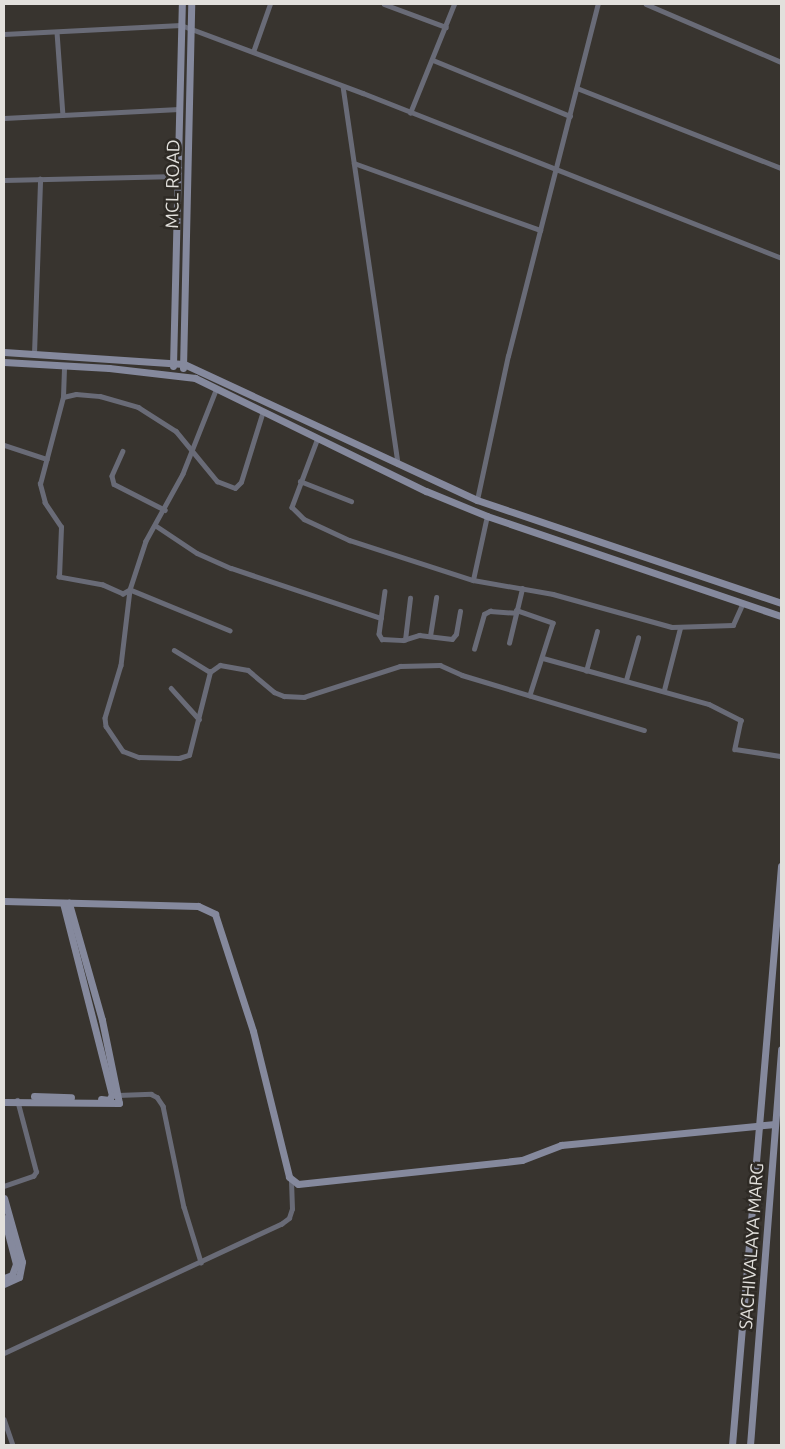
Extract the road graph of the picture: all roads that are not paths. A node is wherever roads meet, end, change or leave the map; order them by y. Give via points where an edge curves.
1 (182, 4) edge
2 (191, 4) edge
3 (270, 4) edge
4 (384, 4) edge
5 (454, 4) edge
6 (598, 4) edge
7 (646, 4) edge
8 (181, 26) junction
9 (446, 27) junction
10 (190, 28) junction
11 (57, 32) junction
12 (4, 34) edge
13 (253, 52) junction
14 (433, 60) junction
15 (781, 62) edge
16 (343, 86) junction
17 (577, 88) junction
18 (179, 109) junction
19 (410, 113) junction
20 (63, 115) junction
21 (570, 116) junction
22 (4, 118) edge
23 (354, 163) junction
24 (781, 168) edge
25 (554, 169) junction
26 (178, 176) junction
27 (40, 179) junction
28 (4, 180) edge
29 (540, 230) junction
30 (781, 258) edge
31 (4, 352) edge
32 (34, 354) junction
33 (4, 362) edge
34 (173, 362) junction
35 (184, 364) junction
36 (64, 366) junction
37 (173, 373) junction
38 (183, 375) junction
39 (217, 388) junction
40 (63, 397) junction
41 (263, 411) junction
42 (318, 438) junction
43 (4, 445) edge
44 (192, 450) junction
45 (123, 451) dead end
46 (47, 459) junction
47 (398, 465) junction
48 (429, 478) junction
49 (300, 481) junction
50 (424, 490) junction
51 (477, 500) junction
52 (351, 501) dead end
53 (165, 510) junction
54 (487, 516) junction
55 (155, 525) junction
56 (472, 580) junction
57 (522, 589) junction
58 (130, 590) junction
59 (385, 591) dead end
60 (436, 597) dead end
61 (410, 598) dead end
62 (744, 603) junction
63 (781, 603) edge
64 (460, 611) dead end
65 (516, 612) junction
66 (781, 616) edge
67 (381, 618) junction
68 (680, 628) junction
69 (597, 631) dead end
70 (230, 632) dead end
71 (430, 636) junction
72 (638, 638) dead end
73 (405, 640) junction
74 (509, 643) dead end
75 (474, 649) dead end
76 (174, 650) dead end
77 (543, 658) junction
78 (210, 672) junction
79 (586, 672) junction
80 (626, 680) junction
81 (171, 688) dead end
82 (664, 690) junction
83 (530, 695) junction
84 (199, 719) junction
85 (644, 730) dead end
86 (781, 756) edge
87 (781, 866) edge
88 (4, 900) edge
89 (66, 903) junction
90 (781, 1049) edge
91 (118, 1095) junction
92 (4, 1097) edge
93 (17, 1100) junction
94 (4, 1102) edge
95 (759, 1123) junction
96 (775, 1124) junction
97 (291, 1182) junction
98 (4, 1186) edge
99 (4, 1198) edge
100 (4, 1218) edge
101 (201, 1262) junction
102 (4, 1278) edge
103 (4, 1284) edge
104 (4, 1353) edge
105 (4, 1419) edge
106 (13, 1445) edge
107 (732, 1445) edge
108 (750, 1445) edge

1 - 8 main road, MCL ROAD
2 - 10 main road, MCL ROAD
3 - 13 street
4 - 9 street
5 - 9 street
6 - 17 street
7 - 15 street
8 - 10 street
8 - 11 street
8 - 18 main road, MCL ROAD
9 - 14 street
10 - 13 street
10 - 35 main road, MCL ROAD
11 - 12 street
11 - 20 street
13 - 16 street
14 - 19 street
14 - 21 street
16 - 19 street
16 - 23 street
17 - 21 street
17 - 24 street
18 - 20 street
18 - 26 main road, MCL ROAD
19 - 25 street
20 - 22 street
21 - 25 street
23 - 29 street
23 - 47 street
25 - 29 street
25 - 30 street
26 - 27 street
26 - 34 main road, MCL ROAD
27 - 28 street
27 - 32 street
29 - 51 street
31 - 32 main road
32 - 34 main road
33 - 36 main road
34 - 35 main road
34 - 37 main road, MCL ROAD
35 - 38 main road, MCL ROAD
35 - 47 main road
36 - 37 main road
36 - 40 street
37 - 38 main road
38 - 39 main road
39 - 41 main road
39 - 44 street
40 - 44 street via 76,394 100,396 138,407 176,431
40 - 46 street
41 - 42 main road
41 - 44 street via 238,486 231,488 217,481
42 - 49 street
42 - 50 main road
43 - 46 street
44 - 53 street
45 - 53 street via 112,476 114,484
46 - 58 street via 40,493 61,528 59,577 103,585 123,594
47 - 48 main road
48 - 50 main road
48 - 51 main road
49 - 52 street
49 - 56 street via 292,507 304,519 387,554
50 - 54 main road
51 - 63 main road
53 - 55 street
54 - 56 street
54 - 62 main road
55 - 58 street via 146,541
55 - 67 street via 197,553 231,568
56 - 57 street
57 - 65 street
57 - 68 street
58 - 70 street
58 - 84 street via 125,644 109,701 106,726 118,747 128,754 179,758 189,755 193,749
59 - 67 street
60 - 71 street
61 - 73 street
62 - 66 main road
62 - 68 street via 733,625
64 - 71 street via 455,637
65 - 74 street
65 - 75 street via 490,611 484,614
65 - 77 street via 553,623
67 - 73 street via 379,634 382,639
68 - 82 street
69 - 79 street
71 - 73 street via 419,635
72 - 80 street
76 - 78 street
77 - 79 street
77 - 83 street
78 - 83 street via 220,665 234,666 248,670 274,692 304,697 400,666 440,665 462,675
78 - 84 street
79 - 80 street
80 - 82 street
81 - 84 street
82 - 86 street via 709,704 741,720 735,749
83 - 85 street
87 - 95 main road
88 - 89 main road
89 - 91 main road
89 - 92 main road via 111,1098
89 - 97 main road via 198,906 215,914 253,1031
90 - 96 main road, SACHIVALAYA MARG
91 - 93 main road via 119,1103 115,1104
91 - 101 street via 151,1094 163,1106 184,1207
93 - 94 main road
93 - 98 street via 36,1172
95 - 96 main road
95 - 97 main road via 561,1145 522,1160 488,1165 298,1184
95 - 107 main road
96 - 108 main road, SACHIVALAYA MARG
97 - 101 street via 289,1218
99 - 103 main road via 22,1262 19,1277
100 - 102 main road via 16,1264 12,1275
101 - 104 street
105 - 106 street

